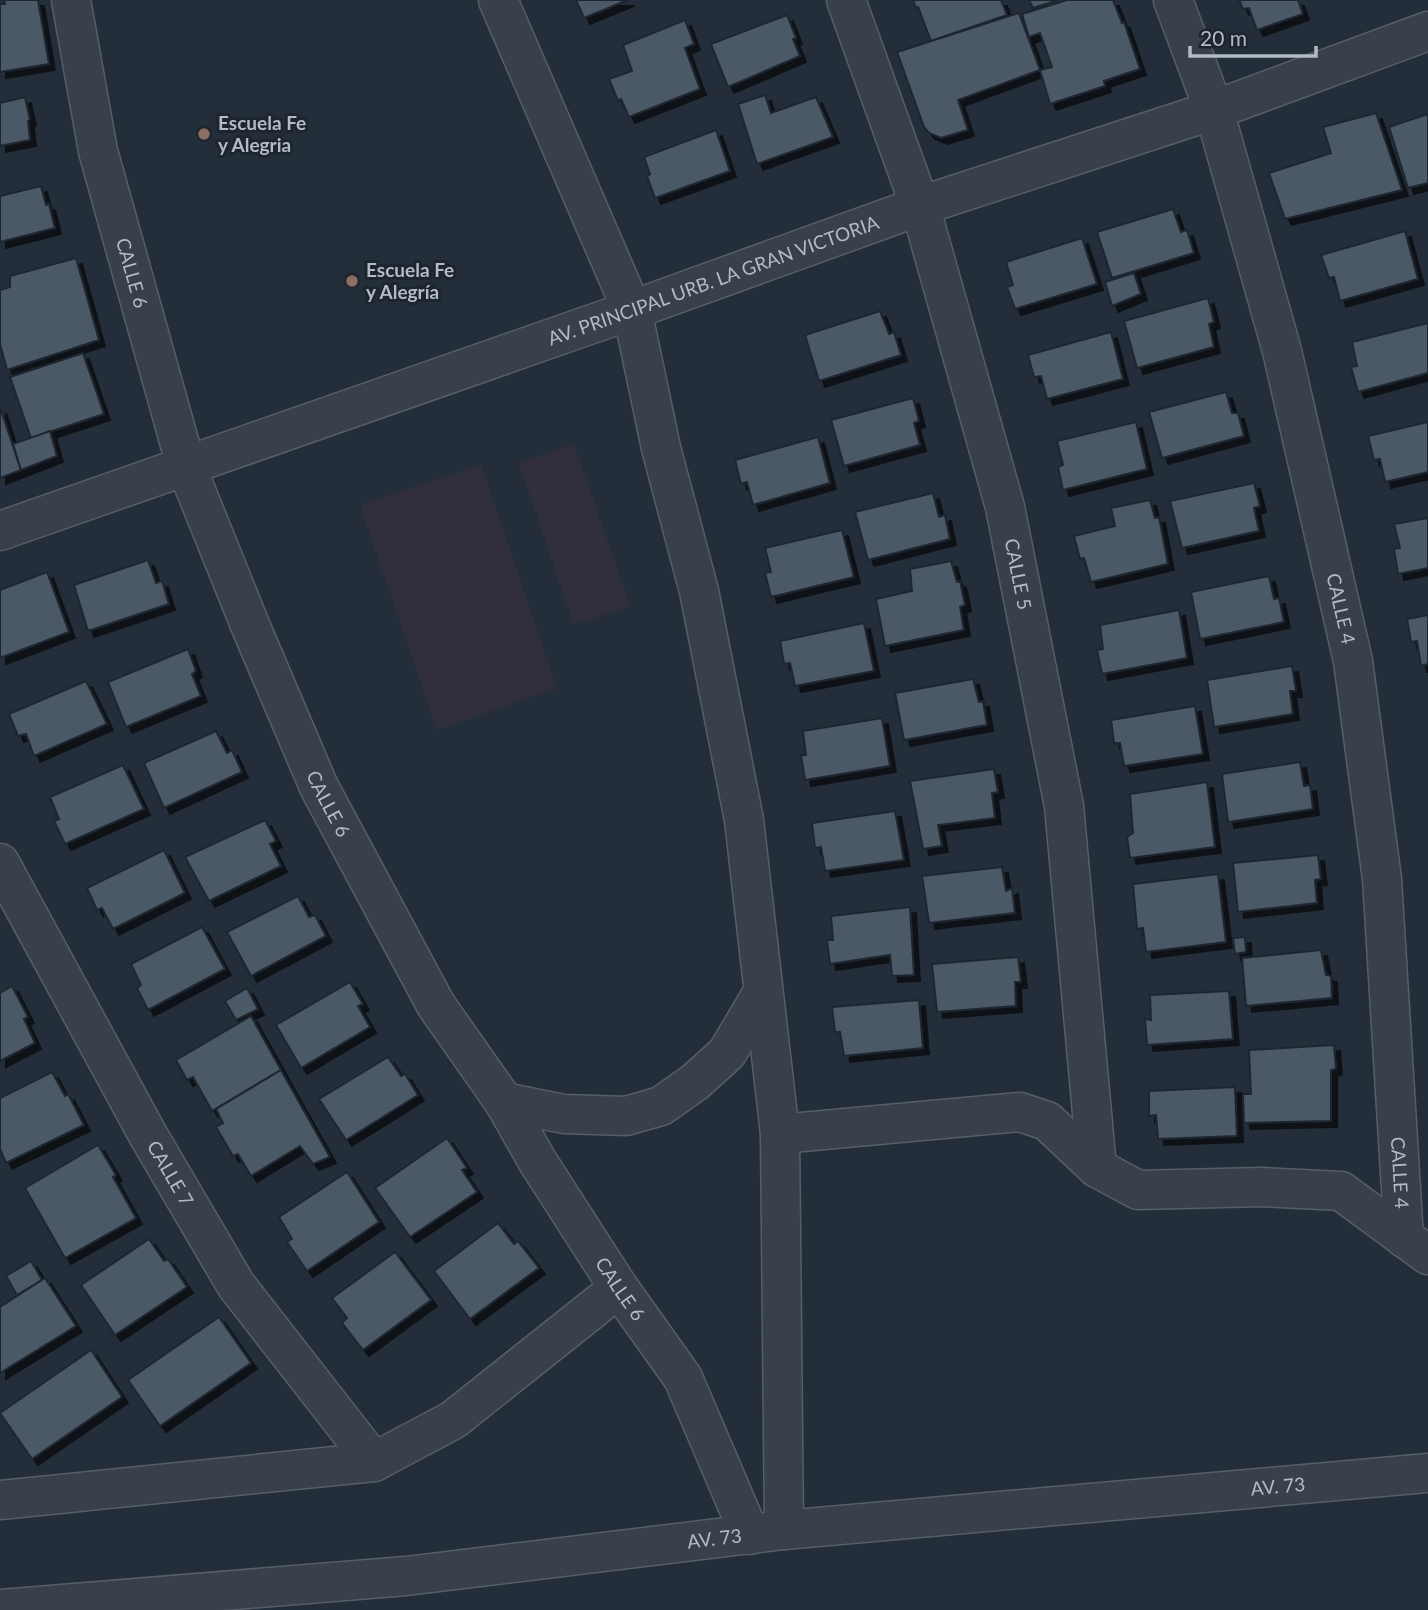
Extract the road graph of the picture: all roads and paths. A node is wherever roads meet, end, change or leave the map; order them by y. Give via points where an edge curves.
1 (71, 0) edge
2 (498, 0) edge
3 (846, 0) edge
4 (1173, 0) edge
5 (1428, 31) edge
6 (1214, 110) junction
7 (920, 206) junction
8 (632, 310) junction
9 (186, 466) junction
10 (0, 531) edge
11 (0, 863) edge
12 (763, 992) junction
13 (504, 1102) junction
14 (780, 1134) junction
15 (1097, 1168) junction
16 (1416, 1246) edge
17 (619, 1288) junction
18 (374, 1462) junction
19 (1428, 1473) edge
20 (3, 1494) edge
21 (767, 1532) junction
22 (0, 1609) edge

1 - 9 street, CALLE 6 via 98,151
2 - 8 street
3 - 7 street, CALLE 5
4 - 6 street, CALLE 4
5 - 6 street, AV. PRINCIPAL URB. LA GRAN VICTORIA
6 - 7 street, AV. PRINCIPAL URB. LA GRAN VICTORIA
6 - 16 street, CALLE 4 via 1282,351 1353,661 1381,879
7 - 8 street, AV. PRINCIPAL URB. LA GRAN VICTORIA
7 - 15 street, CALLE 5 via 1005,507 1064,806
8 - 9 street, AV. PRINCIPAL URB. LA GRAN VICTORIA
8 - 12 street via 660,448 699,591 744,820
9 - 10 street, AV. PRINCIPAL URB. LA GRAN VICTORIA
9 - 13 street, CALLE 6 via 319,787 436,1005
11 - 18 street, CALLE 7 via 148,1135 236,1285
12 - 13 street via 727,1052 661,1106 626,1116 565,1114
12 - 14 street
13 - 17 street, CALLE 6
14 - 15 street via 1020,1112 1047,1121
14 - 21 street
15 - 16 street via 1138,1190 1262,1187 1341,1191
17 - 18 street via 453,1420
17 - 21 street, CALLE 6 via 683,1378
18 - 20 street
19 - 21 street, AV. 73
21 - 22 street, AV. 73 via 406,1576

